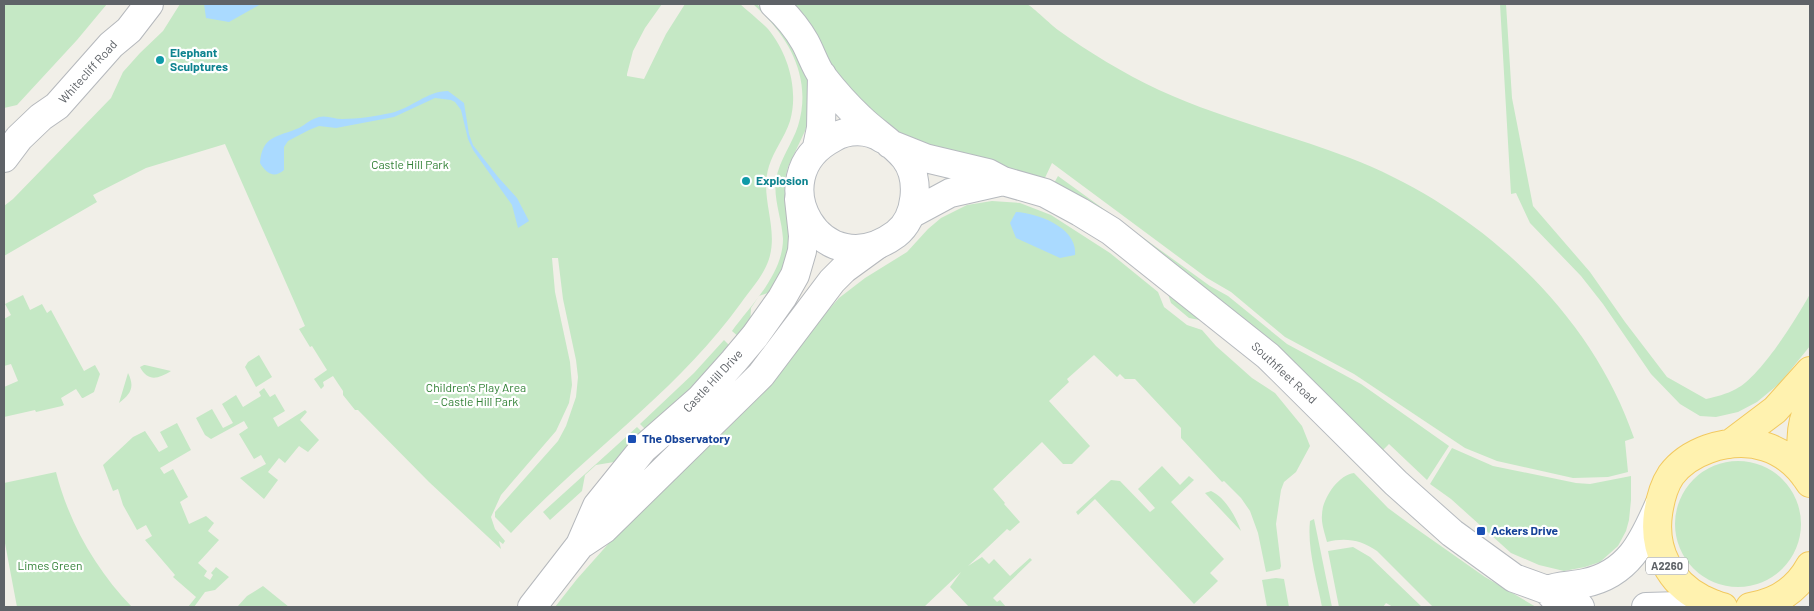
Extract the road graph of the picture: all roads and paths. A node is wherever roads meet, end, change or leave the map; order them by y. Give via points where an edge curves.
1 (150, 4) edge
2 (774, 4) edge
3 (822, 75) junction
4 (887, 142) junction
5 (818, 147) junction
6 (4, 158) edge
7 (1003, 181) junction
8 (799, 197) junction
9 (911, 214) junction
10 (877, 245) junction
11 (1810, 371) edge
12 (1810, 404) edge
13 (1730, 444) junction
14 (1808, 480) edge
15 (1659, 505) junction
16 (580, 545) junction
17 (1810, 566) edge
18 (1547, 590) junction
19 (1719, 606) edge
20 (532, 607) edge
21 (1580, 607) edge
22 (1646, 607) edge
23 (1750, 607) edge

1 - 6 main road, Whitecliff Road via 57,106 26,131
2 - 3 main road via 804,40
3 - 4 main road via 859,118
3 - 5 main road
4 - 5 main road via 874,133 856,131 838,135
4 - 7 main road, Southfleet Road via 925,158 988,173
4 - 9 main road via 906,159 911,171 915,190
5 - 8 main road via 805,164 799,180
7 - 9 main road, Southfleet Road via 950,193
7 - 18 main road, Southfleet Road via 1045,193 1111,231 1268,356 1396,483 1452,533 1514,578
8 - 10 main road via 812,226 826,240 850,250
8 - 16 main road, Castle Hill Drive via 802,247 795,276 787,290 755,336 700,399 643,449 597,506
9 - 10 main road via 897,233
10 - 16 main road, Castle Hill Drive via 827,285 761,374 604,529
11 - 13 main road, A2260 via 1775,410
12 - 14 main road, A2260 via 1800,439
13 - 14 main road, A2260 via 1769,448 1792,461
13 - 15 main road, A2260 via 1701,452 1681,465 1670,478
15 - 18 main road via 1640,545 1618,569 1590,582
15 - 19 main road, A2260 via 1658,542 1666,565 1686,588
16 - 20 main road, Castle Hill Drive
17 - 23 main road via 1800,582 1786,594
18 - 21 main road, Southfleet Road via 1556,600
19 - 22 main road

